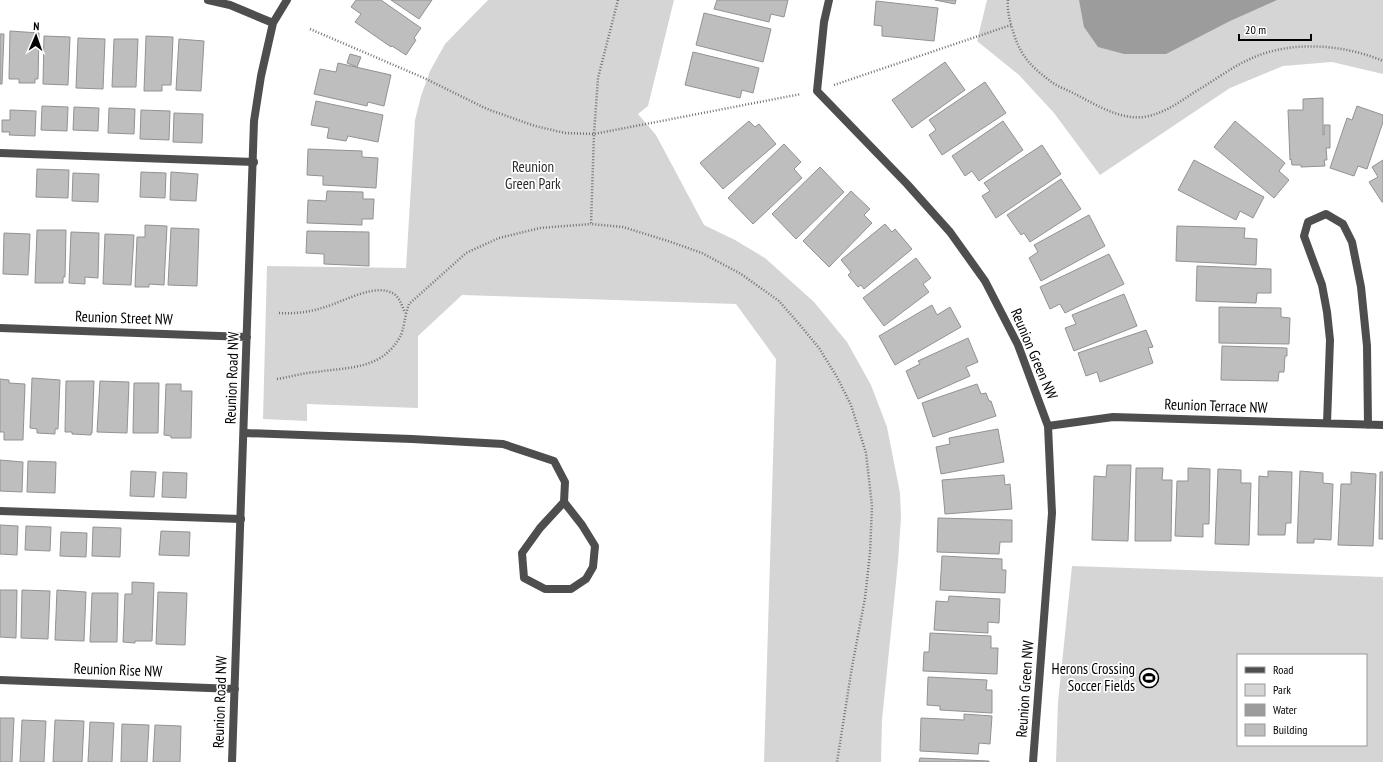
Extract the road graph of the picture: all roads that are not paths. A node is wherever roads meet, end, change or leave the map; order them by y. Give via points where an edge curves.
1 (208, 0) edge
2 (287, 0) edge
3 (829, 0) edge
4 (273, 23) junction
5 (0, 153) edge
6 (254, 162) junction
7 (0, 328) edge
8 (247, 337) junction
9 (1327, 423) junction
10 (1368, 425) junction
11 (1383, 425) edge
12 (1048, 426) junction
13 (244, 433) junction
14 (564, 502) junction
15 (0, 511) edge
16 (241, 520) junction
17 (0, 680) edge
18 (235, 688) junction
19 (232, 762) edge
20 (1033, 762) edge

1 - 4 street via 230,5
2 - 4 street, Reunion Road NW
3 - 12 street, Reunion Green NW via 824,22 817,91 950,232 980,275 1018,345
4 - 6 street, Reunion Road NW via 254,121
5 - 6 street
6 - 8 street, Reunion Road NW
7 - 8 street, Reunion Street NW
8 - 13 street, Reunion Road NW
9 - 10 street, Reunion Terrace NW
9 - 10 street via 1330,340 1327,312 1322,285 1304,236 1308,222 1326,214 1343,224 1352,242 1361,287 1367,346
9 - 12 street, Reunion Terrace NW via 1113,417
10 - 11 street, Reunion Terrace NW
12 - 20 street, Reunion Green NW via 1052,514
13 - 14 street via 503,444 554,461 565,482
13 - 16 street, Reunion Road NW
14 - 14 street via 522,553 524,578 545,589 572,588 586,579 593,567 595,546
15 - 16 street
16 - 18 street, Reunion Road NW
17 - 18 street, Reunion Rise NW
18 - 19 street, Reunion Road NW

